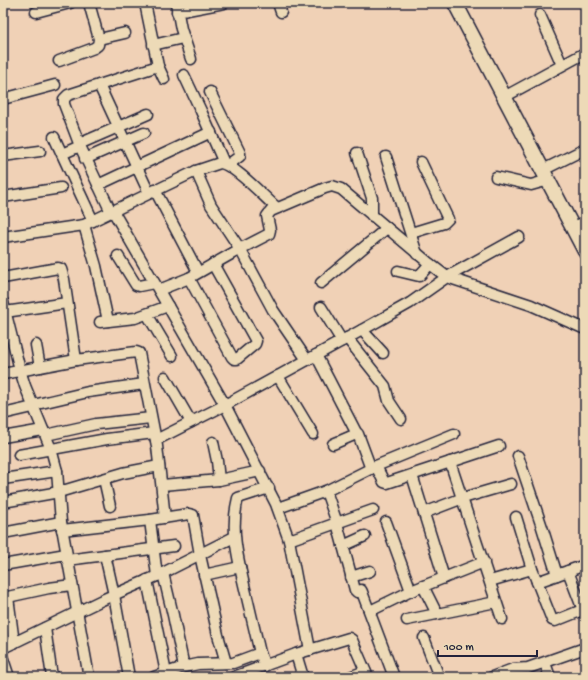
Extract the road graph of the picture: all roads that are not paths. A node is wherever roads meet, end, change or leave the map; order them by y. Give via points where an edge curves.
1 (70, 3) edge
2 (88, 3) edge
3 (145, 3) edge
4 (224, 3) edge
5 (455, 3) edge
6 (177, 7) edge
7 (36, 12) dead end
8 (540, 15) dead end
9 (125, 33) dead end
10 (183, 38) junction
11 (99, 39) junction
12 (153, 45) junction
13 (585, 53) edge
14 (191, 59) dead end
15 (60, 61) dead end
16 (562, 65) junction
17 (158, 66) junction
18 (184, 76) dead end
19 (164, 79) dead end
20 (56, 85) dead end
21 (99, 85) junction
22 (210, 92) dead end
23 (504, 97) junction
24 (3, 99) edge
25 (148, 114) dead end
26 (118, 126) junction
27 (211, 132) junction
28 (144, 133) dead end
29 (54, 137) dead end
30 (125, 142) junction
31 (79, 145) junction
32 (585, 149) edge
33 (40, 151) dead end
34 (357, 153) dead end
35 (62, 154) junction
36 (3, 156) edge
37 (386, 157) dead end
38 (86, 159) junction
39 (421, 162) dead end
40 (226, 164) junction
41 (136, 166) junction
42 (196, 171) junction
43 (546, 175) junction
44 (496, 177) dead end
45 (98, 185) junction
46 (61, 188) dead end
47 (152, 192) junction
48 (3, 198) edge
49 (277, 208) junction
50 (112, 211) junction
51 (372, 216) junction
52 (93, 221) junction
53 (84, 225) junction
54 (579, 225) edge
55 (387, 228) junction
56 (411, 233) junction
57 (519, 237) dead end
58 (3, 238) edge
59 (240, 249) junction
60 (585, 250) edge
61 (417, 254) junction
62 (118, 256) dead end
63 (213, 264) junction
64 (430, 264) junction
65 (398, 271) dead end
66 (198, 272) junction
67 (447, 277) junction
68 (3, 278) edge
69 (189, 278) junction
70 (321, 283) dead end
71 (156, 286) junction
72 (67, 303) junction
73 (4, 306) edge
74 (168, 306) junction
75 (321, 307) dead end
76 (147, 314) junction
77 (585, 329) edge
78 (362, 330) junction
79 (7, 336) edge
80 (344, 340) junction
81 (36, 345) dead end
82 (383, 353) dead end
83 (316, 355) junction
84 (172, 356) dead end
85 (76, 360) junction
86 (306, 360) junction
87 (40, 367) junction
88 (20, 370) junction
89 (3, 374) edge
90 (278, 376) junction
91 (165, 377) dead end
92 (144, 384) junction
93 (225, 405) junction
94 (33, 406) junction
95 (3, 414) edge
96 (151, 418) junction
97 (401, 419) dead end
98 (191, 422) junction
99 (44, 432) junction
100 (313, 434) dead end
101 (357, 434) junction
102 (454, 434) dead end
103 (155, 436) junction
104 (3, 437) edge
105 (212, 442) dead end
106 (334, 444) dead end
107 (499, 446) dead end
108 (51, 449) junction
109 (18, 455) dead end
110 (518, 456) dead end
111 (450, 462) junction
112 (159, 466) junction
113 (374, 468) junction
114 (57, 471) junction
115 (260, 471) junction
116 (412, 475) junction
117 (3, 479) edge
118 (104, 479) junction
119 (219, 480) junction
120 (511, 484) dead end
121 (162, 485) junction
122 (269, 488) junction
123 (326, 491) junction
124 (59, 492) junction
125 (463, 498) junction
126 (3, 502) edge
127 (110, 506) dead end
128 (278, 508) junction
129 (373, 510) dead end
130 (424, 512) junction
131 (516, 517) dead end
132 (165, 518) junction
133 (150, 520) junction
134 (386, 522) dead end
135 (337, 523) junction
136 (61, 526) junction
137 (3, 533) edge
138 (365, 536) dead end
139 (234, 538) junction
140 (289, 540) junction
141 (174, 546) dead end
142 (343, 546) junction
143 (154, 549) junction
144 (105, 555) junction
145 (200, 555) junction
146 (66, 557) junction
147 (484, 562) junction
148 (3, 565) edge
149 (585, 565) edge
150 (240, 567) junction
151 (532, 569) junction
152 (370, 571) dead end
153 (568, 571) junction
154 (160, 574) junction
155 (204, 575) junction
156 (557, 575) junction
157 (351, 577) junction
158 (444, 578) junction
159 (147, 580) junction
160 (490, 581) junction
161 (537, 582) junction
162 (72, 585) junction
163 (423, 586) junction
164 (411, 591) junction
165 (114, 595) junction
166 (5, 598) edge
167 (496, 602) junction
168 (584, 610) edge
169 (370, 611) junction
170 (78, 612) junction
171 (437, 614) junction
172 (502, 619) dead end
173 (407, 620) dead end
174 (45, 628) junction
175 (424, 638) dead end
176 (14, 643) junction
177 (3, 648) edge
178 (585, 648) edge
179 (310, 650) junction
180 (260, 653) junction
181 (296, 654) junction
182 (3, 659) edge
183 (226, 663) junction
184 (545, 663) junction
185 (265, 666) junction
186 (184, 667) junction
187 (166, 673) junction
188 (367, 674) edge
189 (497, 676) edge
190 (9, 677) edge
191 (52, 677) edge
192 (89, 677) edge
193 (129, 677) edge
194 (154, 677) edge
195 (234, 677) edge
196 (303, 677) edge
197 (350, 677) edge
198 (394, 677) edge
199 (439, 677) edge
200 (550, 677) edge

1 - 7 street
2 - 11 street
3 - 12 street
4 - 6 street
5 - 23 highway
6 - 10 street
8 - 16 street
9 - 11 street
10 - 12 street
10 - 14 street
11 - 15 street via 97,46
12 - 17 street
13 - 16 street
16 - 23 street
17 - 19 street
17 - 21 street
18 - 27 street
20 - 24 street
21 - 26 street
21 - 31 street via 68,95 64,99
22 - 40 street via 240,153 240,156
23 - 43 highway
25 - 26 street
26 - 30 street
26 - 31 street
27 - 40 street
27 - 41 street
28 - 30 street
29 - 35 street
30 - 38 street
30 - 41 street
31 - 35 street
31 - 38 street
32 - 43 street
33 - 36 street
34 - 51 street via 372,198
35 - 52 street
37 - 56 street
38 - 45 street
39 - 56 street via 448,219 444,223
40 - 42 street via 215,164
40 - 49 street
41 - 45 street
41 - 47 street
42 - 47 street
42 - 59 street via 211,205
43 - 44 street via 531,185
43 - 54 highway
45 - 50 street
46 - 48 street
47 - 50 street
47 - 66 street
49 - 51 street via 332,186 341,189
49 - 59 street via 267,216 270,233
50 - 52 street
50 - 71 street
51 - 55 street
52 - 53 street
53 - 58 street
53 - 76 street via 96,266 104,321 124,320
54 - 60 highway
55 - 61 street
55 - 70 street
56 - 61 street
57 - 67 street
59 - 63 street
59 - 86 street via 273,310
61 - 64 street
62 - 71 street via 136,285
63 - 66 street
63 - 69 street via 256,341 237,359 232,357
64 - 65 street via 419,276
64 - 67 street
66 - 69 street
67 - 77 street via 532,305
67 - 78 street via 410,303
68 - 72 street via 60,268
69 - 71 street
71 - 74 street
72 - 73 street
72 - 85 street
73 - 79 street
74 - 76 street
74 - 93 street
75 - 80 street
76 - 84 street
78 - 80 street
78 - 82 street
79 - 88 street
80 - 83 street
80 - 97 street via 385,386 389,401
81 - 87 street
83 - 86 street
83 - 101 street
85 - 87 street
85 - 92 street via 138,352
86 - 90 street
87 - 88 street
88 - 89 street
88 - 94 street
90 - 93 street
90 - 100 street
91 - 98 street
92 - 94 street via 88,392
92 - 96 street
93 - 98 street
93 - 115 street
94 - 95 street
94 - 99 street
96 - 99 street
96 - 103 street
98 - 103 street
99 - 104 street
99 - 108 street
101 - 106 street
101 - 113 street
102 - 113 street
103 - 108 street via 108,439
103 - 112 street
105 - 119 street
107 - 111 street
108 - 109 street
108 - 114 street
110 - 156 street
111 - 116 street
111 - 125 street
112 - 118 street
112 - 121 street
113 - 116 street via 387,483
113 - 123 street
114 - 117 street
114 - 124 street
115 - 119 street
115 - 122 street
116 - 130 street
118 - 124 street
118 - 127 street
119 - 121 street
120 - 125 street
121 - 132 street
122 - 128 street
122 - 139 street via 238,498
123 - 128 street
123 - 135 street
124 - 126 street
124 - 136 street
125 - 130 street
125 - 147 street
128 - 140 street
129 - 135 street
130 - 158 street
131 - 151 street
132 - 133 street
132 - 145 street via 193,515
133 - 136 street
133 - 143 street
134 - 164 street
135 - 140 street
135 - 142 street
136 - 137 street
136 - 146 street
138 - 142 street
139 - 145 street
139 - 150 street
140 - 179 street
141 - 143 street
142 - 157 street
143 - 144 street
143 - 154 street
144 - 146 street
144 - 165 street
145 - 154 street
145 - 155 street
146 - 148 street
146 - 162 street
147 - 158 street
147 - 160 street
149 - 153 street
150 - 155 street
150 - 180 street
151 - 160 street
151 - 161 street
152 - 157 street
153 - 156 street
153 - 168 street
154 - 159 street
154 - 186 street via 174,615
155 - 183 street
156 - 161 street
157 - 169 street via 355,591 362,590
158 - 163 street
159 - 165 street
159 - 187 street
160 - 167 street
161 - 168 street via 553,621
162 - 166 street
162 - 170 street
163 - 164 street
163 - 171 street
164 - 169 street
165 - 170 street
165 - 193 street
166 - 176 street
167 - 171 street
167 - 172 street
169 - 198 street
170 - 174 street
170 - 192 street
171 - 173 street
174 - 176 street
174 - 191 street
175 - 199 street
176 - 177 street
178 - 184 street
179 - 181 street
179 - 188 street via 350,638
180 - 183 street
180 - 185 street
181 - 185 street
181 - 196 street
182 - 190 street
183 - 186 street via 204,663
184 - 189 street via 524,669 513,669
184 - 200 street
185 - 195 street
186 - 187 street
187 - 194 street
188 - 197 street

